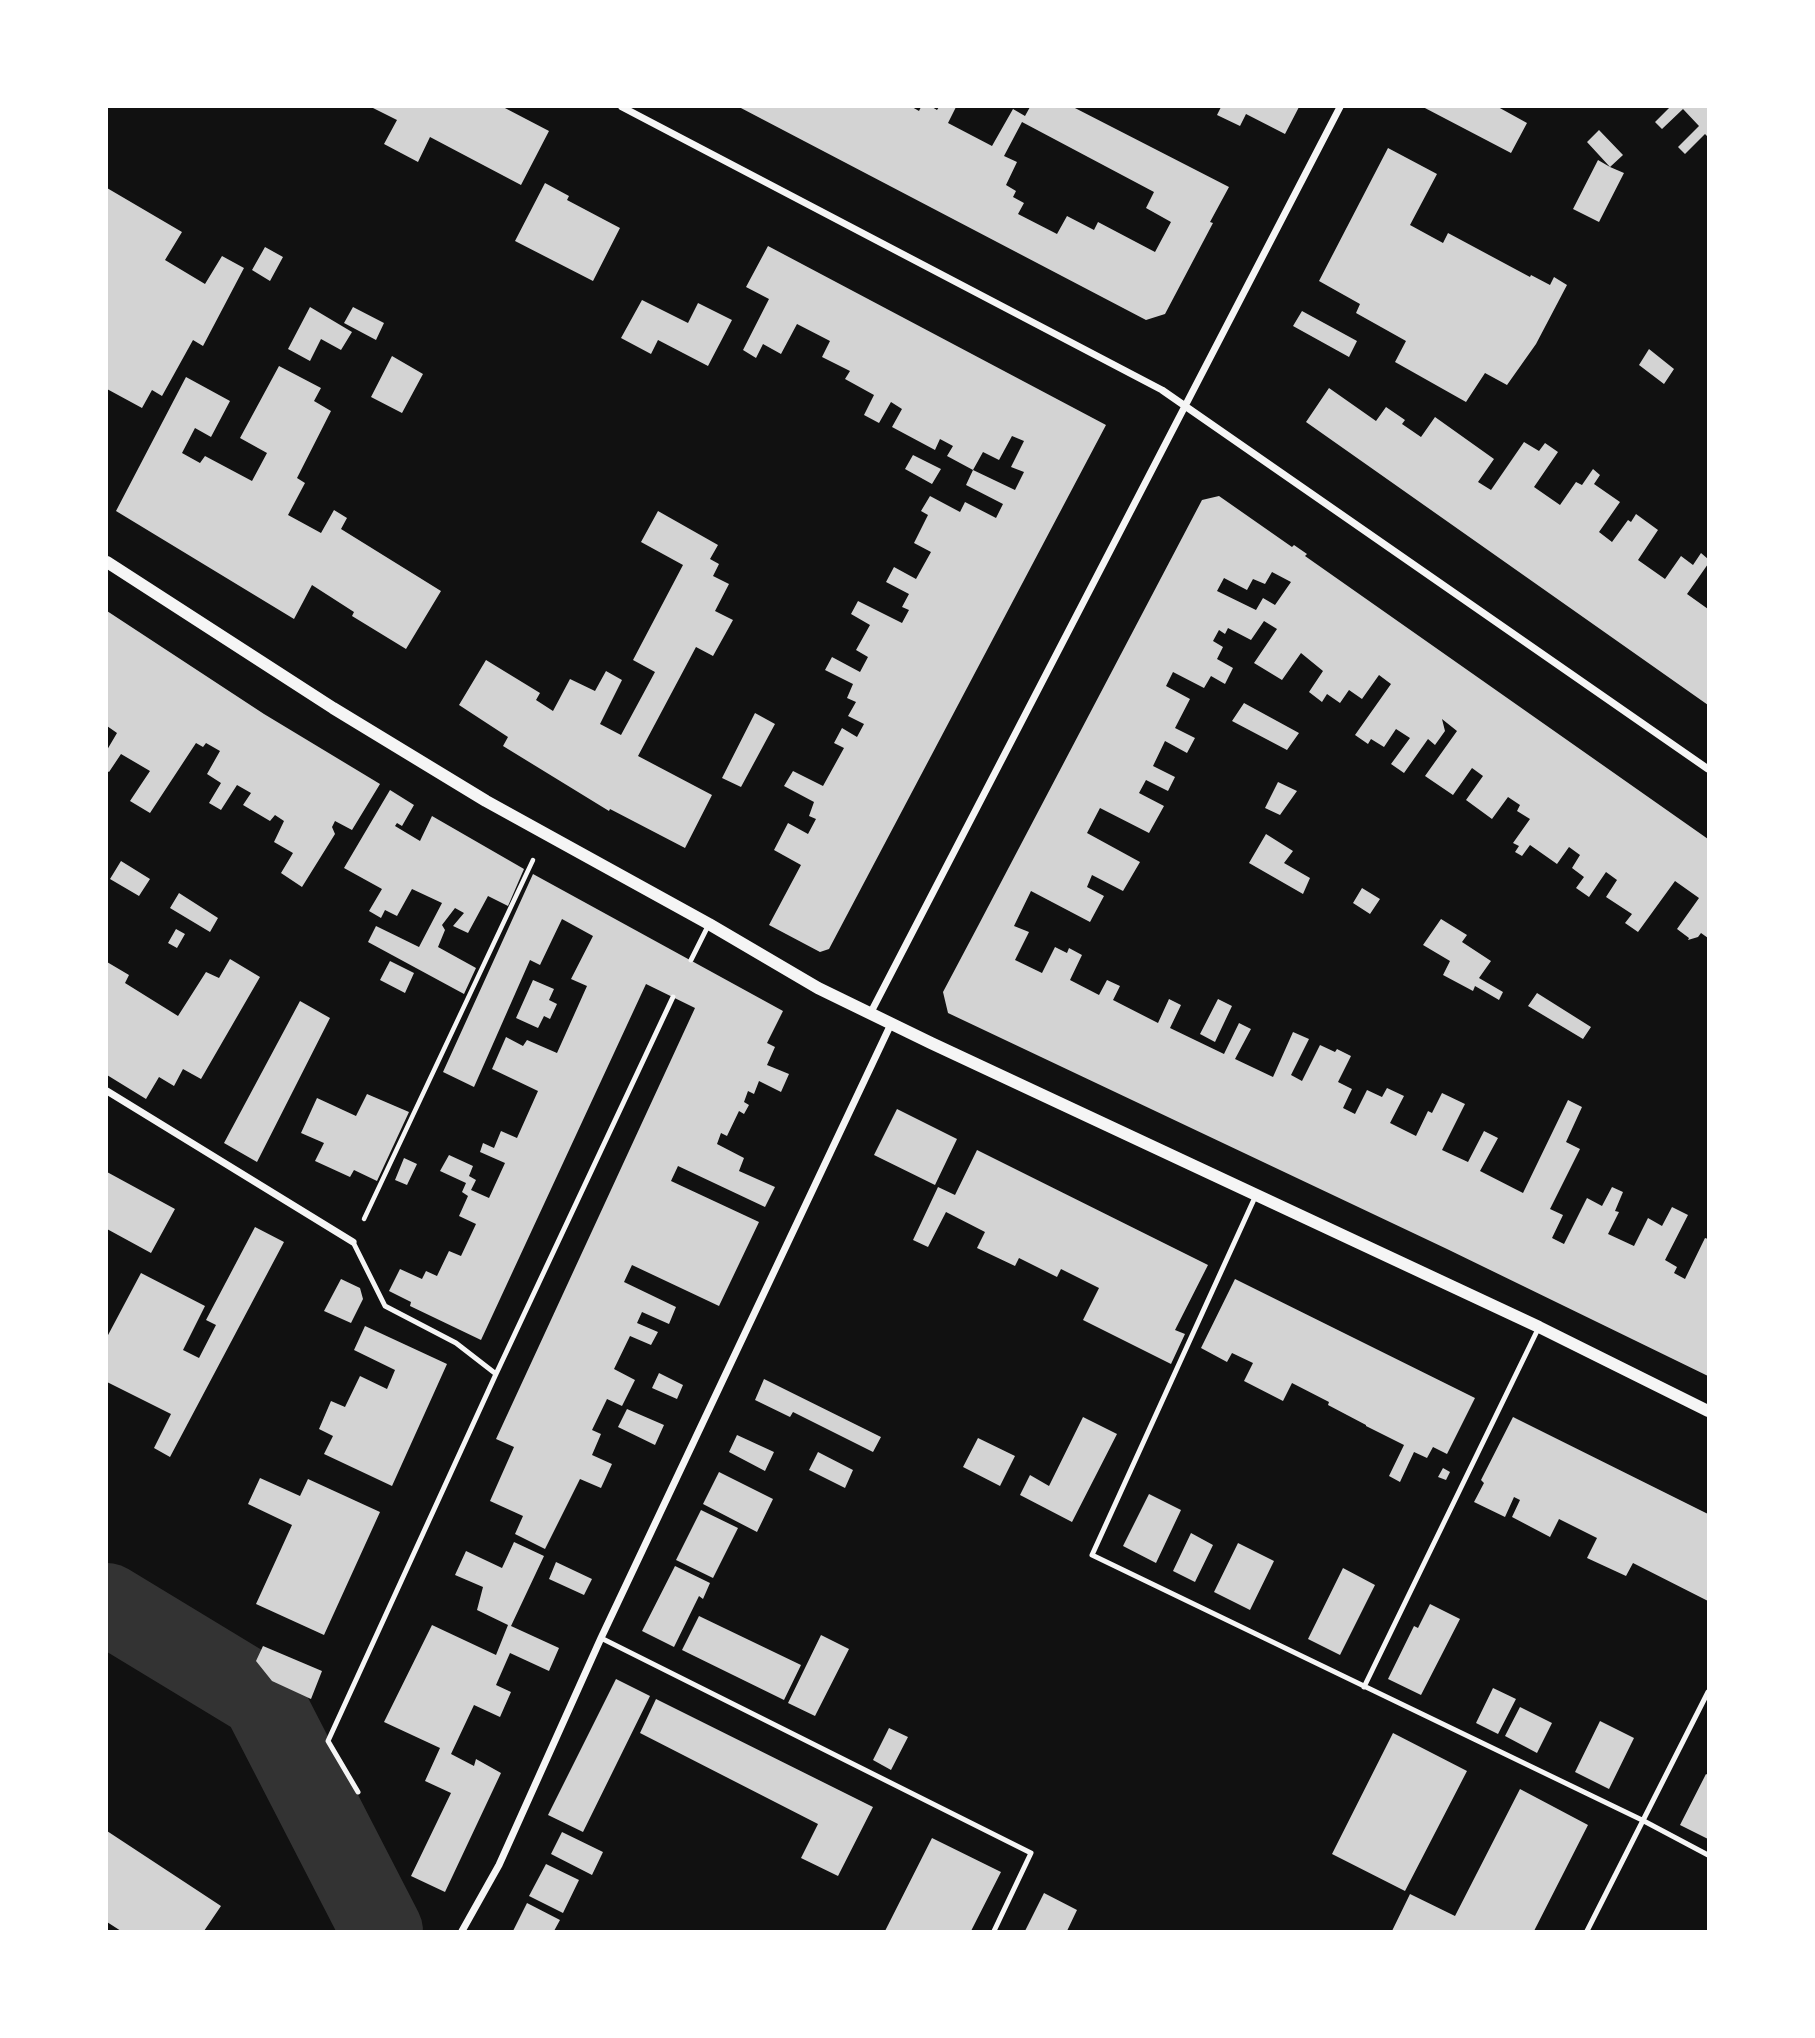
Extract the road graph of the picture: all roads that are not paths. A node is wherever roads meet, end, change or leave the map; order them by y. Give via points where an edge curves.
1 (622, 107) edge
2 (1340, 107) edge
3 (1185, 404) junction
4 (107, 562) edge
5 (1708, 769) edge
6 (709, 924) junction
7 (691, 960) dead end
8 (673, 997) dead end
9 (870, 1014) junction
10 (891, 1024) junction
11 (107, 1091) edge
12 (1256, 1195) junction
13 (353, 1242) joint
14 (1538, 1327) junction
15 (496, 1374) junction
16 (1708, 1411) edge
17 (601, 1638) junction
18 (1364, 1687) junction
19 (1708, 1692) edge
20 (358, 1792) dead end
21 (1642, 1820) junction
22 (1708, 1855) edge
23 (462, 1931) edge
24 (994, 1931) edge
25 (1587, 1931) edge

1 - 3 street
2 - 3 street
3 - 5 street
3 - 9 street
4 - 6 street via 486,801
6 - 7 lane
6 - 9 street
8 - 15 lane
9 - 10 street
10 - 12 street
10 - 17 street
11 - 13 street
12 - 14 street
12 - 18 lane via 1092,1555
13 - 15 lane via 385,1306 456,1343
14 - 16 street
14 - 18 lane
15 - 20 lane via 328,1741
17 - 23 street via 499,1865
17 - 24 lane via 1031,1853
18 - 21 lane
19 - 21 lane
21 - 22 lane
21 - 25 lane

